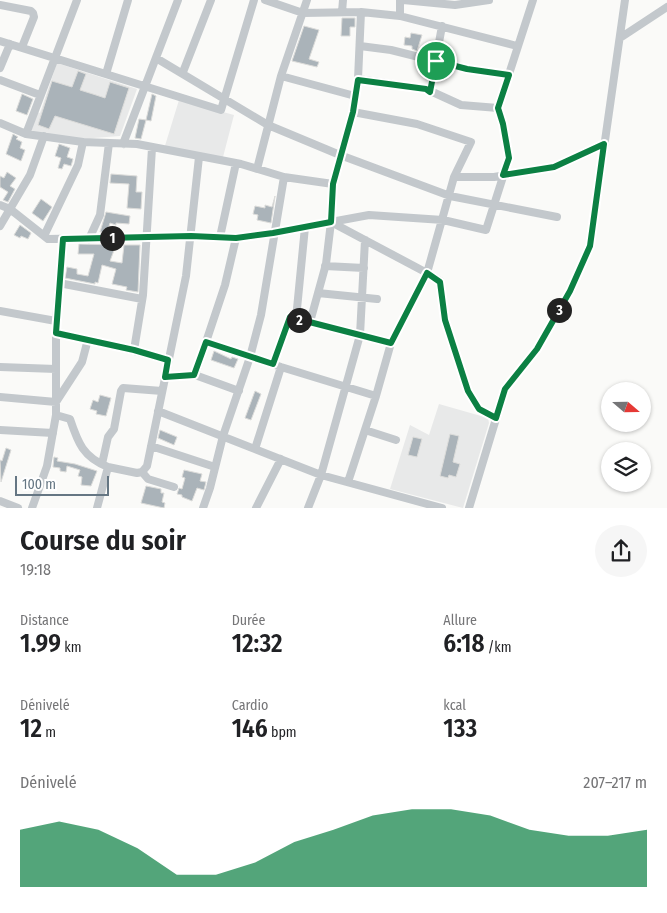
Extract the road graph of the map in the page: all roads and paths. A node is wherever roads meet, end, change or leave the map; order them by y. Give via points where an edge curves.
1 (76, 0) edge
2 (128, 0) edge
3 (178, 0) edge
4 (211, 0) edge
5 (254, 0) edge
6 (265, 0) edge
7 (307, 0) edge
8 (343, 0) edge
9 (402, 0) edge
10 (490, 0) edge
11 (533, 0) edge
12 (625, 0) edge
13 (0, 5) edge
14 (667, 7) edge
15 (342, 12) junction
16 (361, 12) junction
17 (303, 13) junction
18 (400, 16) junction
19 (442, 26) junction
20 (620, 38) junction
21 (0, 41) edge
22 (10, 44) junction
23 (360, 46) junction
24 (518, 46) junction
25 (22, 47) junction
26 (54, 57) junction
27 (156, 58) junction
28 (436, 61) junction
29 (0, 68) edge
30 (183, 72) junction
31 (106, 74) junction
32 (509, 75) junction
33 (281, 76) junction
34 (0, 80) edge
35 (358, 80) junction
36 (145, 87) junction
37 (430, 92) junction
38 (40, 95) junction
39 (355, 96) junction
40 (224, 98) junction
41 (498, 108) junction
42 (353, 112) junction
43 (0, 123) edge
44 (268, 125) junction
45 (26, 134) junction
46 (44, 136) junction
47 (83, 142) junction
48 (109, 143) junction
49 (123, 144) junction
50 (604, 144) junction
51 (152, 148) junction
52 (340, 155) junction
53 (199, 157) junction
54 (236, 163) junction
55 (258, 169) junction
56 (503, 175) junction
57 (284, 177) junction
58 (454, 177) junction
59 (333, 184) junction
60 (450, 196) junction
61 (0, 205) edge
62 (494, 205) junction
63 (10, 209) junction
64 (557, 217) dead end
65 (443, 220) junction
66 (331, 222) junction
67 (0, 226) edge
68 (305, 227) junction
69 (273, 233) junction
70 (44, 236) junction
71 (191, 236) junction
72 (145, 237) junction
73 (220, 237) junction
74 (236, 238) junction
75 (63, 239) junction
76 (88, 239) junction
77 (365, 240) junction
78 (325, 266) junction
79 (364, 268) junction
80 (427, 273) junction
81 (59, 283) junction
82 (318, 293) junction
83 (362, 297) junction
84 (377, 299) dead end
85 (142, 300) junction
86 (0, 311) edge
87 (296, 319) junction
88 (56, 321) junction
89 (310, 322) junction
90 (56, 333) junction
91 (360, 335) junction
92 (91, 340) junction
93 (206, 342) junction
94 (391, 343) junction
95 (134, 350) junction
96 (250, 357) junction
97 (168, 360) junction
98 (277, 366) junction
99 (0, 367) edge
100 (56, 369) junction
101 (194, 375) junction
102 (165, 377) junction
103 (346, 386) junction
104 (162, 391) junction
105 (239, 391) junction
106 (376, 396) junction
107 (0, 397) edge
108 (56, 402) junction
109 (158, 411) junction
110 (56, 415) junction
111 (496, 418) junction
112 (0, 430) edge
113 (365, 430) junction
114 (53, 433) junction
115 (223, 436) junction
116 (396, 440) dead end
117 (151, 446) junction
118 (255, 449) junction
119 (281, 459) junction
120 (105, 466) junction
121 (216, 467) junction
122 (142, 472) junction
123 (321, 475) junction
124 (348, 482) junction
125 (174, 487) dead end
126 (406, 498) junction
127 (0, 501) edge
128 (307, 507) edge
129 (18, 508) edge
130 (32, 508) edge
131 (97, 508) edge
132 (202, 508) edge
133 (256, 508) edge
134 (403, 508) edge
135 (442, 508) edge
136 (470, 508) edge

1 - 26 street
2 - 31 street
3 - 27 street
4 - 30 street
5 - 40 street
6 - 17 street
7 - 17 street
8 - 15 street
9 - 10 street via 455,4
9 - 18 street
11 - 24 street
12 - 20 street
13 - 25 street via 34,13
14 - 20 street
15 - 16 street
15 - 17 street
16 - 18 street
16 - 23 street
17 - 33 street
18 - 19 street
19 - 24 street
19 - 28 street
20 - 50 street
21 - 22 street
22 - 25 street
22 - 29 street
23 - 28 street
23 - 35 street
24 - 32 street
25 - 26 street
26 - 31 street
26 - 38 street
27 - 30 street
27 - 36 street
28 - 32 street
28 - 37 street
30 - 40 street
31 - 36 street
32 - 41 street
33 - 39 street
33 - 44 street
34 - 38 street
35 - 37 street
35 - 39 street
36 - 40 street via 221,110
36 - 49 street
37 - 41 street via 461,105
38 - 45 street
39 - 42 street
40 - 44 street
41 - 56 street via 509,158
42 - 52 street
42 - 58 street via 418,124 471,142
43 - 45 street
44 - 52 street
44 - 55 street
45 - 46 street
46 - 47 street
46 - 63 street via 30,175
47 - 48 street
47 - 70 street via 78,164
48 - 49 street
48 - 76 street via 100,215
49 - 51 street
50 - 56 street via 554,167
50 - 111 street via 590,246 570,291 537,349 505,389
51 - 53 street
51 - 72 street
52 - 59 street
52 - 60 street
53 - 54 street
53 - 71 street
54 - 55 street
54 - 73 street
55 - 57 street
56 - 58 street
56 - 62 street
57 - 59 street
57 - 69 street
58 - 60 street
59 - 66 street
60 - 62 street
60 - 65 street
61 - 63 street
62 - 64 street
62 - 65 street via 486,230
63 - 67 street
63 - 70 street
65 - 66 street via 368,215
65 - 80 street
66 - 68 street
66 - 77 street
66 - 78 street
68 - 69 street
68 - 87 street
69 - 74 street
69 - 96 street via 261,315
70 - 75 street via 48,240
71 - 72 street
71 - 73 street
71 - 97 street
72 - 76 street
72 - 85 street
73 - 74 street
74 - 93 street
75 - 76 street
75 - 81 street
77 - 79 street
77 - 80 street
78 - 79 street
78 - 82 street
79 - 83 street
80 - 94 street
80 - 111 street via 440,282 445,320 468,391 479,409
81 - 85 street
81 - 88 street
82 - 83 street
82 - 89 street
83 - 84 street
83 - 91 street
85 - 95 street
86 - 88 street
87 - 89 street
87 - 98 street via 290,317
88 - 90 street
89 - 91 street
90 - 92 street
90 - 100 street
91 - 94 street
91 - 103 street
92 - 95 street
92 - 108 street via 87,343 82,362
93 - 96 street
93 - 101 street
94 - 106 street
95 - 97 street
96 - 98 street
96 - 105 street
97 - 102 street
98 - 103 street
98 - 118 street
99 - 100 street
100 - 108 street
101 - 102 street
101 - 105 street
102 - 104 street
103 - 106 street
103 - 123 street
104 - 109 street
104 - 120 street via 124,388 121,391 114,429 108,437
105 - 115 street
106 - 113 street
107 - 108 street
108 - 110 street
109 - 115 street
109 - 117 street
110 - 114 street
110 - 120 street via 70,419 78,443
111 - 136 street
112 - 114 street
113 - 116 street
113 - 124 street
114 - 130 street via 47,466
115 - 118 street
115 - 121 street
117 - 121 street
117 - 122 street via 147,466
118 - 119 street
119 - 123 street
119 - 133 street
120 - 122 street
120 - 131 street
121 - 132 street
122 - 125 street via 148,479
123 - 124 street
123 - 128 street
124 - 126 street
126 - 134 street
126 - 135 street
127 - 129 street

